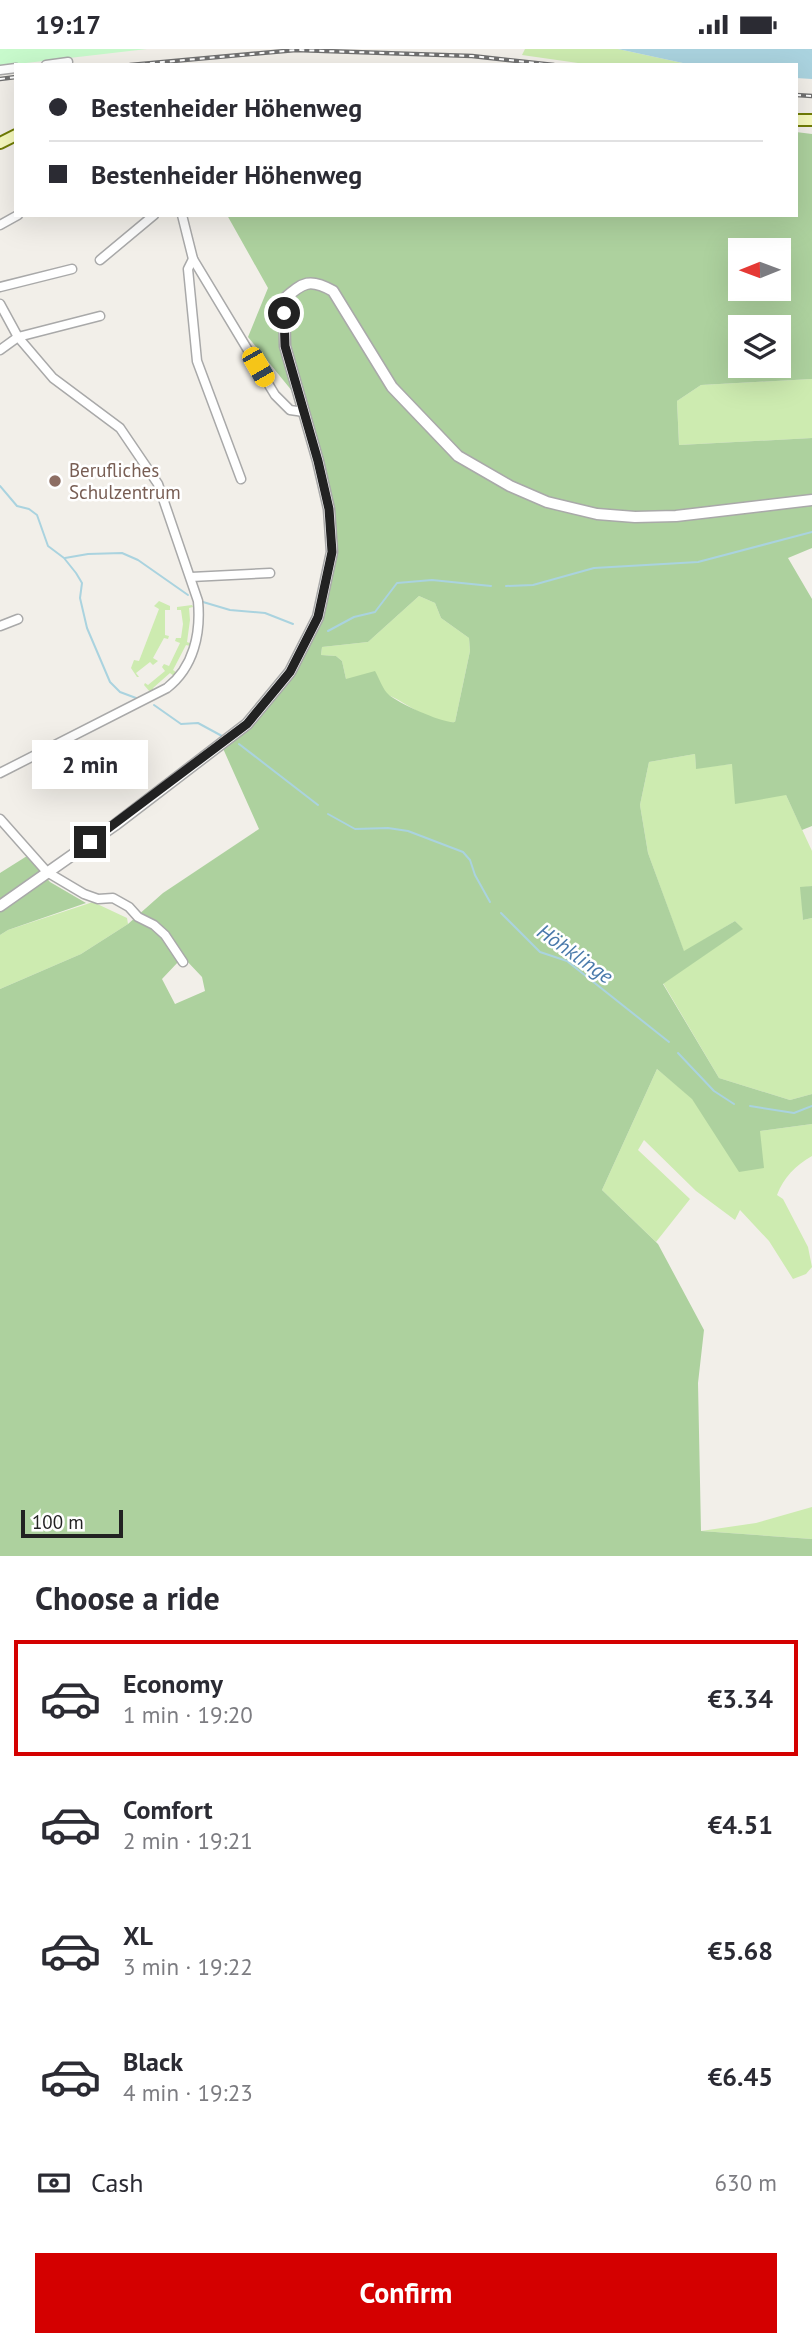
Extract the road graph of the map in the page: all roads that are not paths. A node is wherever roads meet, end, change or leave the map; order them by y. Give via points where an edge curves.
1 (68, 62) dead end
2 (61, 63) edge
3 (152, 217) edge
4 (183, 217) edge
5 (193, 258) junction
6 (100, 260) dead end
7 (72, 269) dead end
8 (0, 287) edge
9 (0, 304) edge
10 (100, 316) dead end
11 (18, 337) junction
12 (0, 350) edge
13 (304, 412) junction
14 (241, 479) dead end
15 (812, 500) edge
16 (270, 573) dead end
17 (191, 577) junction
18 (18, 619) dead end
19 (0, 626) edge
20 (0, 773) edge
21 (0, 819) edge
22 (47, 872) junction
23 (0, 906) edge
24 (183, 962) dead end

1 - 2 street
3 - 6 street
4 - 5 street
5 - 13 street via 275,395 290,410
5 - 14 street via 188,269 197,361
7 - 8 street
9 - 11 street
10 - 11 street
11 - 12 street
11 - 17 street via 53,378 120,428 158,484
13 - 15 street via 285,346 284,299 301,285 318,282 333,291 392,387 421,418 458,456 510,486 547,502 635,517
13 - 22 street via 329,509 332,552 318,617 290,672 247,724
16 - 17 street
17 - 20 street via 199,613 195,648 173,683
18 - 19 street
21 - 22 street
22 - 23 street
22 - 24 street via 84,894 113,898 129,907 165,935

